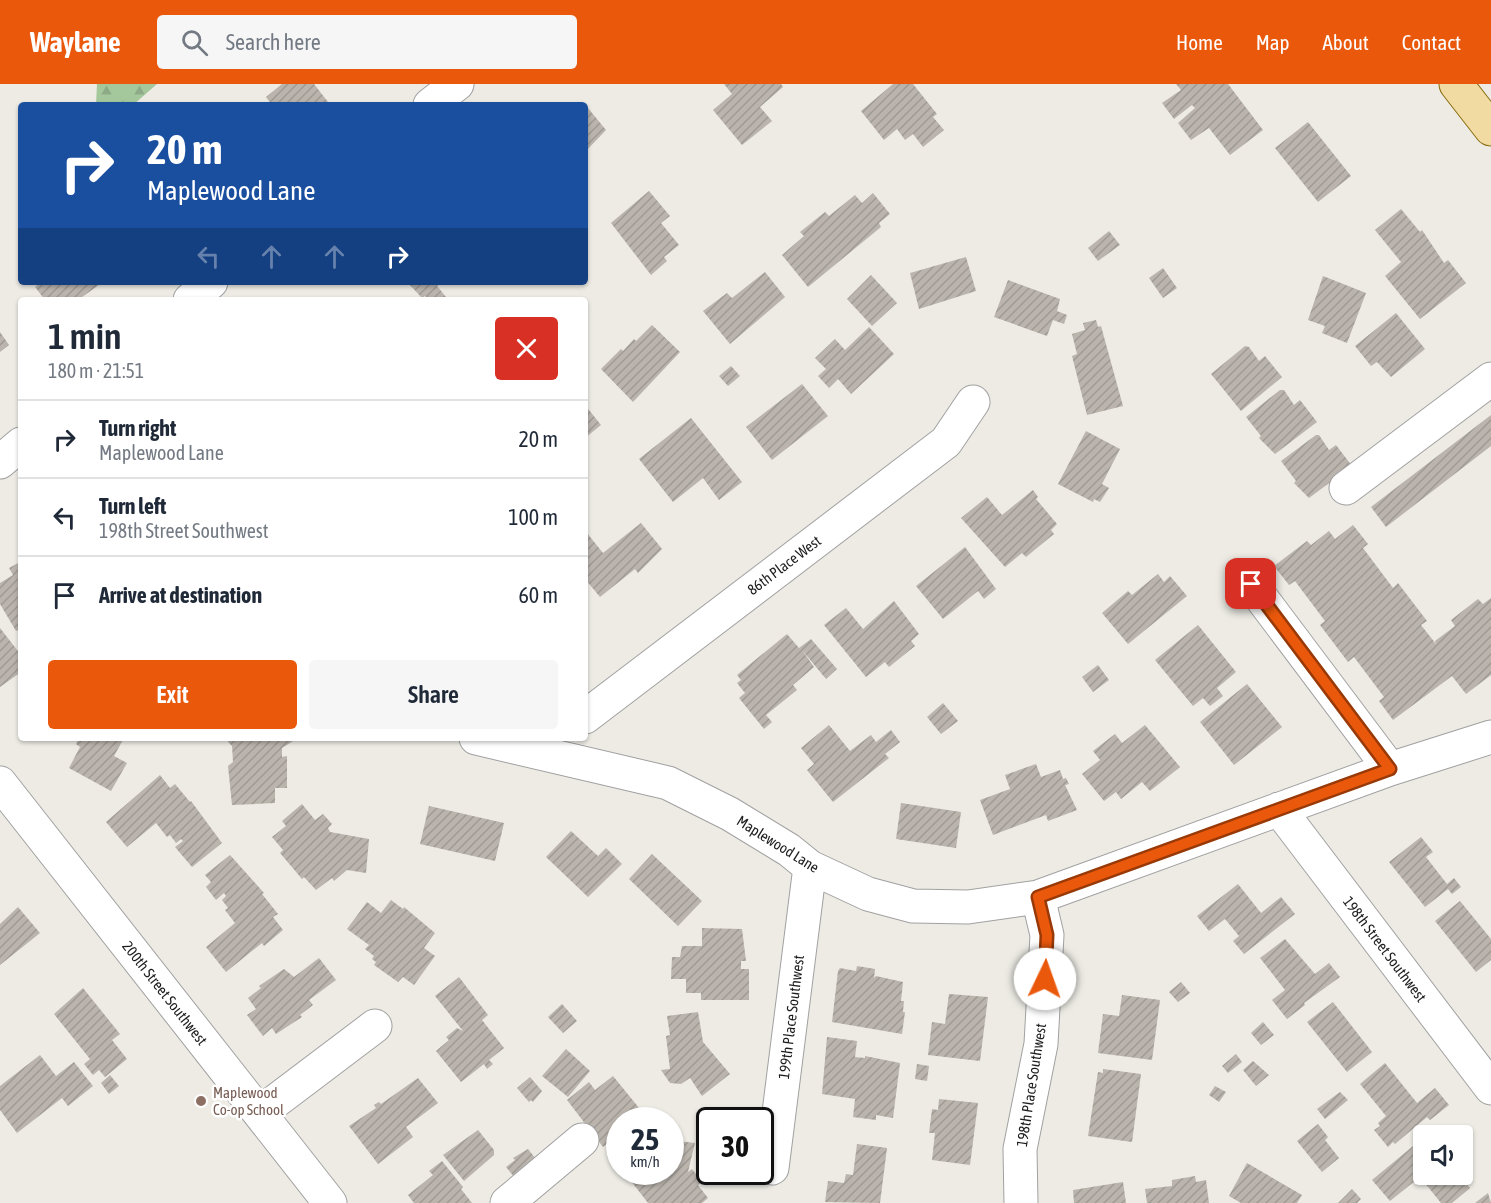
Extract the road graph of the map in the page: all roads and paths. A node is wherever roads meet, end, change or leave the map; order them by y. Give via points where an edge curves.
1 (457, 84) edge
2 (1456, 84) edge
3 (434, 102) edge
4 (1491, 129) edge
5 (208, 285) edge
6 (194, 297) edge
7 (1491, 379) edge
8 (973, 402) dead end
9 (18, 447) edge
10 (0, 462) edge
11 (1346, 488) dead end
12 (1251, 584) dead end
13 (588, 715) edge
14 (1491, 737) edge
15 (503, 741) edge
16 (548, 746) edge
17 (1390, 769) junction
18 (0, 783) edge
19 (1280, 809) junction
20 (810, 867) junction
21 (1038, 897) junction
22 (375, 1026) dead end
23 (1491, 1088) edge
24 (260, 1113) junction
25 (582, 1140) dead end
26 (774, 1152) edge
27 (330, 1203) edge
28 (507, 1203) edge
29 (1021, 1203) edge

1 - 3 street
2 - 4 main road
5 - 6 street
7 - 11 street
8 - 13 street, 86th Place West via 946,442
9 - 10 street
12 - 17 street
14 - 17 street, Maplewood Lane
15 - 16 street, Maplewood Lane
16 - 20 street, Maplewood Lane via 668,783 730,814
17 - 19 street, Maplewood Lane
18 - 24 street, 200th Street Southwest
19 - 21 street, Maplewood Lane
19 - 23 street, 198th Street Southwest
20 - 21 street, Maplewood Lane via 868,894 914,906 968,907
20 - 26 street, 199th Place Southwest
21 - 29 street, 198th Place Southwest via 1047,946 1041,1044 1020,1149
22 - 24 street
24 - 27 street, 200th Street Southwest
25 - 28 street

